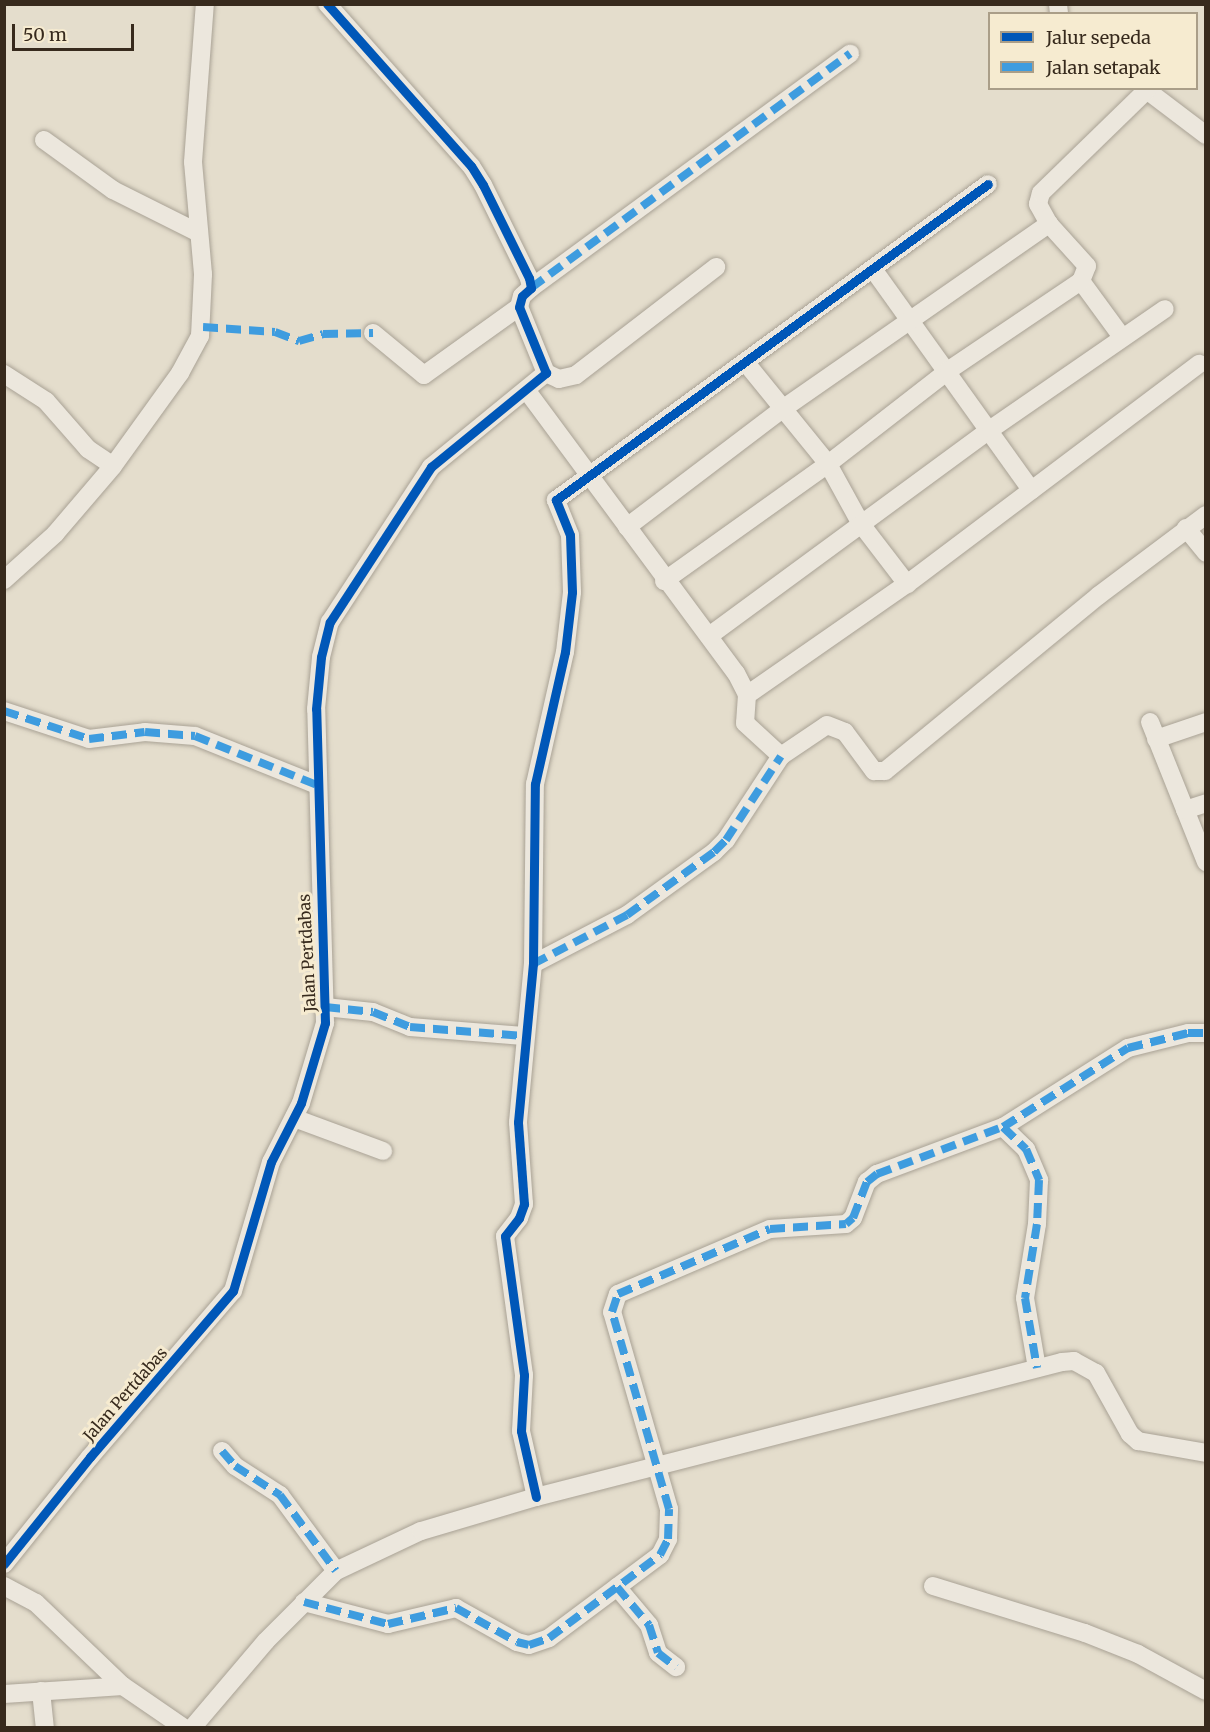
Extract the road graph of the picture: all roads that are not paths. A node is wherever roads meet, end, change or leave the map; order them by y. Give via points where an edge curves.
1 (205, 4) edge
2 (327, 4) edge
3 (850, 54) dead end
4 (1144, 90) edge
5 (1146, 90) edge
6 (1206, 135) edge
7 (44, 140) dead end
8 (988, 184) dead end
9 (1049, 224) junction
10 (199, 233) junction
11 (716, 267) dead end
12 (873, 269) junction
13 (1081, 281) junction
14 (531, 288) junction
15 (519, 307) junction
16 (1165, 309) dead end
17 (908, 319) junction
18 (373, 333) dead end
19 (1122, 337) junction
20 (746, 363) junction
21 (1199, 364) dead end
22 (949, 370) junction
23 (546, 373) junction
24 (4, 374) edge
25 (527, 391) junction
26 (784, 408) junction
27 (990, 429) junction
28 (828, 465) junction
29 (114, 466) junction
30 (591, 476) junction
31 (1031, 490) junction
32 (1206, 515) edge
33 (861, 524) junction
34 (627, 527) junction
35 (1186, 528) junction
36 (1206, 553) edge
37 (4, 580) edge
38 (664, 581) junction
39 (907, 584) junction
40 (709, 636) junction
41 (747, 695) junction
42 (4, 711) edge
43 (1150, 722) dead end
44 (1206, 722) edge
45 (1156, 739) junction
46 (781, 756) junction
47 (316, 785) junction
48 (1206, 803) edge
49 (1185, 810) junction
50 (1206, 862) edge
51 (533, 964) junction
52 (325, 1007) junction
53 (1206, 1033) edge
54 (524, 1036) junction
55 (294, 1118) junction
56 (1003, 1127) junction
57 (383, 1151) dead end
58 (1038, 1368) junction
59 (222, 1451) dead end
60 (1206, 1453) edge
61 (655, 1468) junction
62 (536, 1497) junction
63 (4, 1564) edge
64 (336, 1571) junction
65 (4, 1586) edge
66 (933, 1586) dead end
67 (617, 1587) junction
68 (304, 1602) junction
69 (676, 1666) dead end
70 (123, 1686) junction
71 (41, 1691) junction
72 (1206, 1691) edge
73 (4, 1694) edge
74 (45, 1728) edge
75 (184, 1728) edge
76 (192, 1728) edge

1 - 10 street via 194,162
2 - 14 street via 471,166
3 - 14 street
4 - 9 street via 1041,193 1038,204
5 - 6 street
7 - 10 street via 113,190
8 - 12 street
9 - 13 street via 1086,266
9 - 17 street
10 - 29 street via 204,285 200,336 180,373
11 - 23 street via 576,375 559,378
12 - 17 street
12 - 20 street
13 - 19 street
13 - 22 street
14 - 15 street via 522,296
15 - 18 street via 424,375
15 - 23 street
16 - 19 street
17 - 22 street
17 - 26 street
19 - 27 street
20 - 26 street
20 - 30 street
21 - 31 street
22 - 27 street
22 - 28 street
23 - 25 street, Jalan Pertdabas
24 - 29 street via 46,401 88,449
25 - 30 street
25 - 47 street, Jalan Pertdabas via 482,421 431,467 330,622 321,657 316,709
26 - 28 street
26 - 34 street
27 - 31 street
27 - 33 street
28 - 33 street
28 - 38 street
29 - 37 street via 55,534
30 - 34 street
30 - 51 street via 560,495 555,503 570,535 572,592 565,652 535,784
31 - 39 street
32 - 35 street
33 - 39 street
33 - 40 street
34 - 38 street
35 - 36 street
35 - 46 street via 885,771 874,771 845,732 827,724
38 - 40 street
39 - 41 street
40 - 41 street
41 - 46 street via 746,723
42 - 47 street via 89,739 145,732 195,736
43 - 45 street
44 - 45 street
45 - 49 street
46 - 51 street via 714,852 627,915
47 - 52 street, Jalan Pertdabas
48 - 49 street
49 - 50 street
51 - 54 street
52 - 54 street via 373,1012 410,1027
52 - 55 street, Jalan Pertdabas via 315,1063
53 - 56 street via 1188,1033 1128,1048
54 - 62 street via 518,1122 524,1204 505,1236 524,1375 521,1431
55 - 57 street
55 - 63 street, Jalan Pertdabas via 271,1162 233,1291
56 - 58 street via 1026,1149 1039,1179 1037,1224 1025,1298
56 - 61 street via 871,1178 853,1218 846,1224 770,1229 618,1294 612,1312
58 - 60 street via 1062,1362 1084,1366 1104,1382 1137,1441
58 - 61 street
59 - 64 street via 235,1466 280,1495
61 - 62 street
61 - 67 street via 669,1509 668,1539 660,1555
62 - 64 street via 420,1531
64 - 68 street
65 - 70 street via 36,1603
66 - 72 street via 1085,1633 1138,1654
67 - 68 street via 549,1638 529,1645 456,1608 388,1624
67 - 69 street via 649,1625 658,1653
68 - 76 street
70 - 71 street
70 - 75 street
71 - 73 street
71 - 74 street

